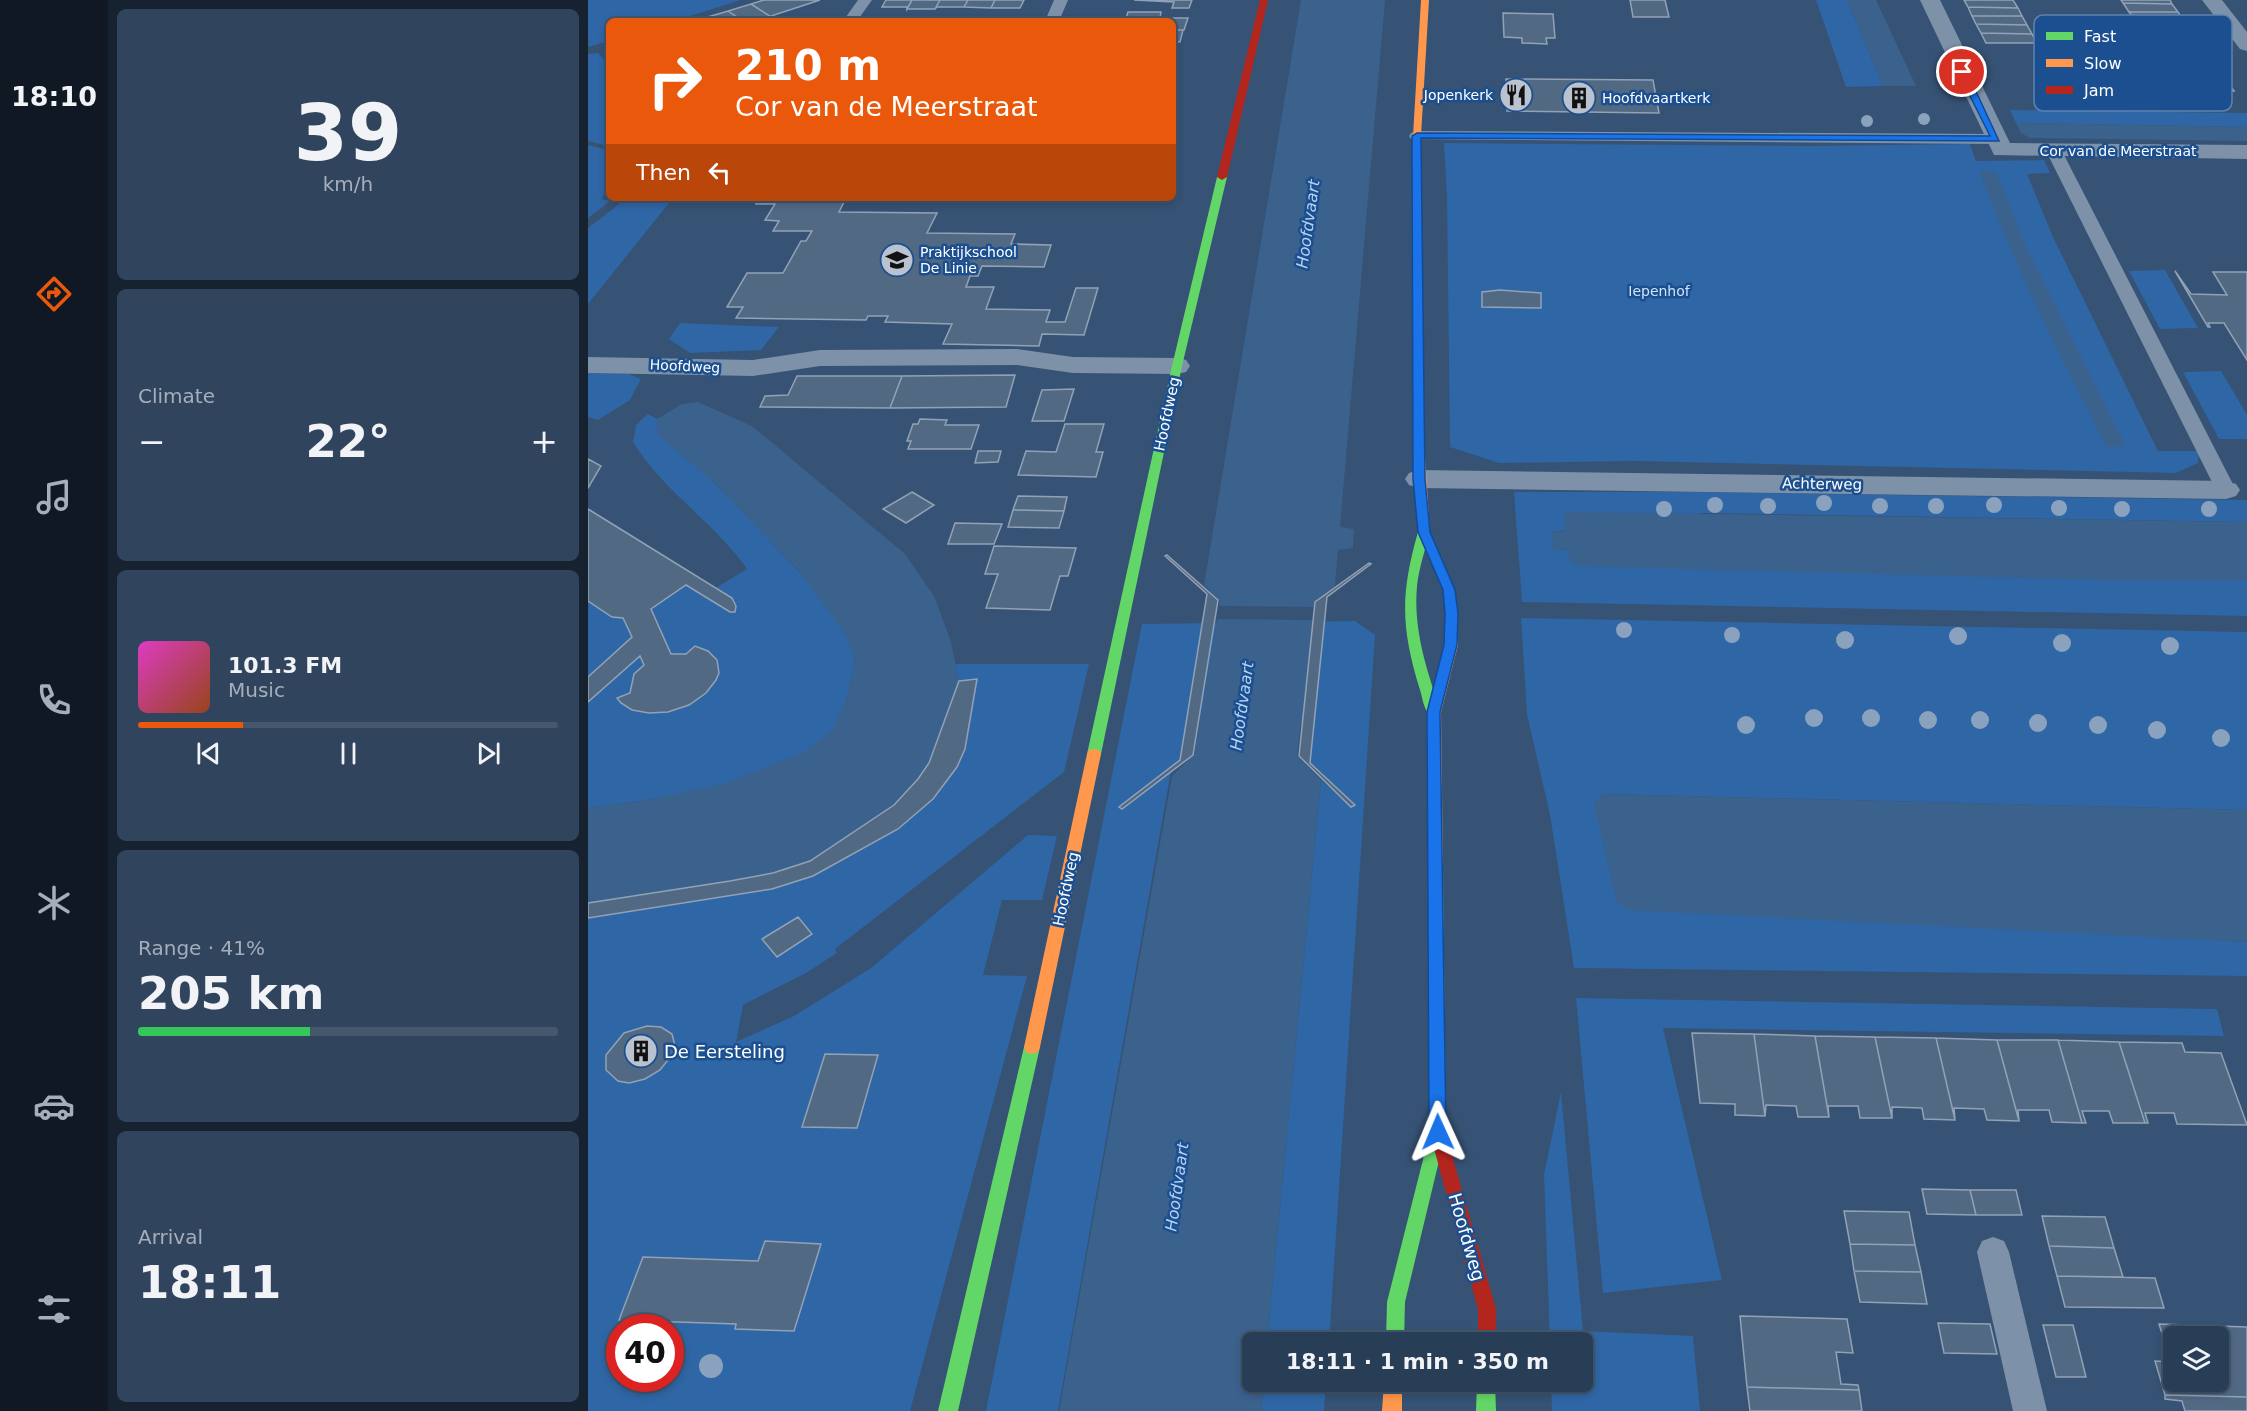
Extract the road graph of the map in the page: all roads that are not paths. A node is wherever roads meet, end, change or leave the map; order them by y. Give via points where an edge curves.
1 (865, 0) edge
2 (1061, 0) edge
3 (1264, 0) edge
4 (1425, 0) edge
5 (1930, 0) edge
6 (2212, 0) edge
7 (2224, 15) edge
8 (852, 18) edge
9 (1053, 18) edge
10 (2232, 26) edge
11 (2247, 45) edge
12 (1417, 136) junction
13 (1996, 139) junction
14 (2054, 151) junction
15 (2247, 152) edge
16 (588, 365) edge
17 (1177, 366) junction
18 (1419, 479) junction
19 (2226, 490) joint
20 (1424, 532) junction
21 (1434, 712) junction
22 (1438, 1132) junction
23 (1993, 1252) dead end
24 (1395, 1332) edge
25 (1487, 1332) edge
26 (1393, 1392) edge
27 (1486, 1392) edge
28 (948, 1411) edge
29 (1392, 1411) edge
30 (1486, 1411) edge
31 (2030, 1411) edge

1 - 8 lane
2 - 9 lane
3 - 17 street, Hoofdweg
4 - 12 street, Hoofdweg
5 - 13 street
6 - 7 street
10 - 11 street
12 - 13 lane, Cor van de Meerstraat
12 - 18 street, Hoofdweg
13 - 14 street, Cor van de Meerstraat via 2002,150
14 - 15 street, Cor van de Meerstraat
14 - 19 lane
16 - 17 street, Hoofdweg via 753,368 820,358 1017,357 1073,365
17 - 28 street, Hoofdweg via 1010,1152
18 - 19 street, Achterweg
18 - 20 street, Hoofdweg
20 - 21 street, Hoofdweg via 1410,594 1411,614 1413,645
20 - 21 street, Hoofdweg via 1449,590 1452,614 1451,645
21 - 22 street, Hoofdweg
22 - 24 street, Hoofdweg via 1396,1302
22 - 25 street, Hoofdweg via 1487,1309
23 - 31 lane
26 - 29 street
27 - 30 street

